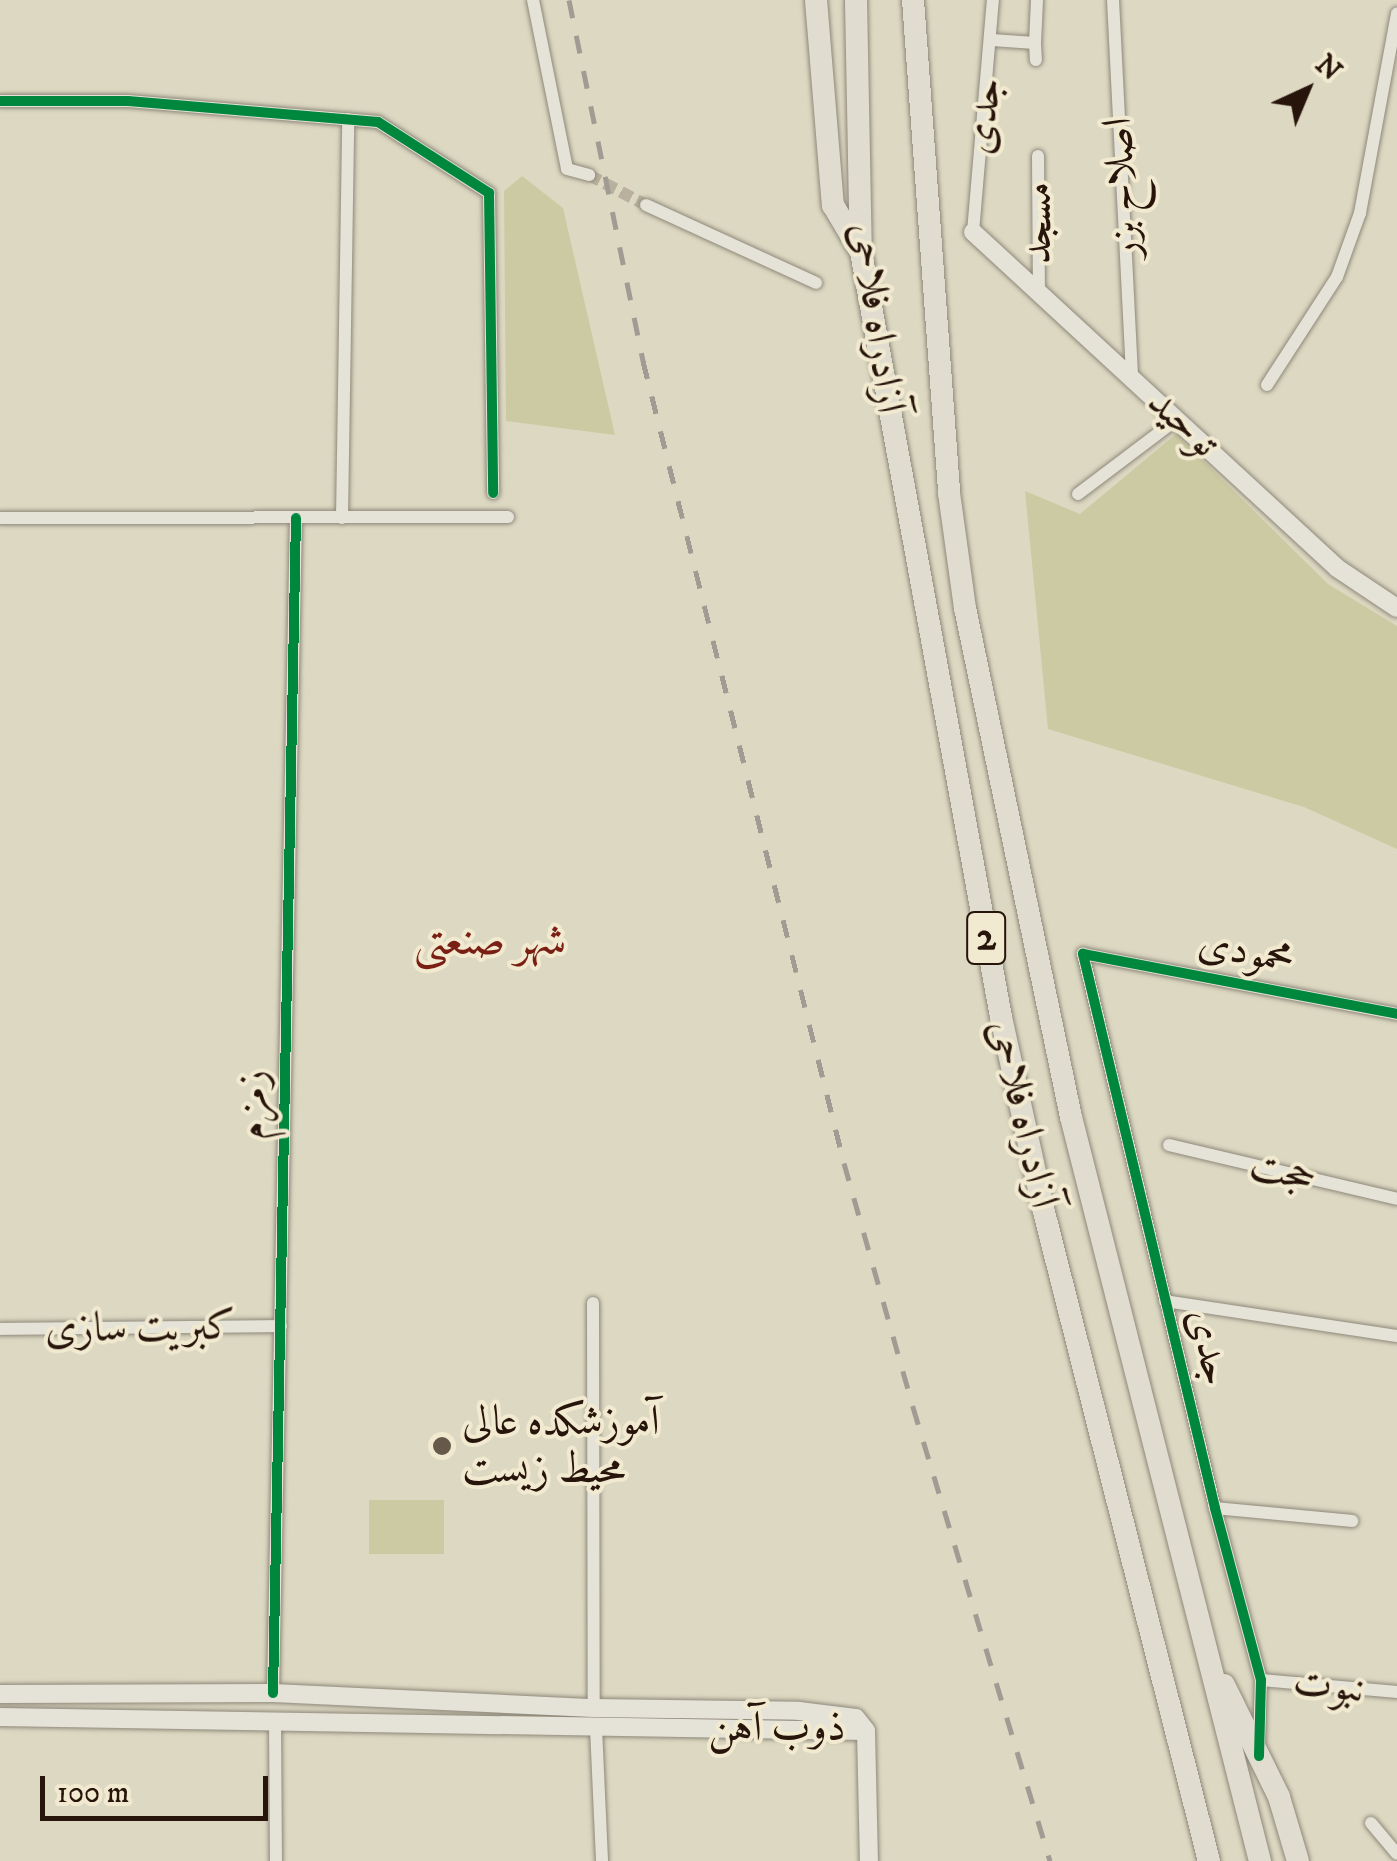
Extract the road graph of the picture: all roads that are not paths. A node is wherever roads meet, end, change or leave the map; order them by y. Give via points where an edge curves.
1 (533, 0) edge
2 (816, 0) edge
3 (856, 0) edge
4 (914, 0) edge
5 (992, 0) edge
6 (1037, 0) edge
7 (1113, 0) edge
8 (1397, 13) edge
9 (992, 40) junction
10 (1035, 43) junction
11 (1036, 60) dead end
12 (0, 101) edge
13 (348, 120) junction
14 (1038, 156) dead end
15 (589, 176) tunnel mouth
16 (646, 205) tunnel mouth
17 (974, 232) joint
18 (861, 252) junction
19 (816, 283) dead end
20 (1039, 290) junction
21 (1132, 375) junction
22 (1266, 385) dead end
23 (1177, 418) junction
24 (493, 493) dead end
25 (1078, 494) dead end
26 (0, 518) edge
27 (296, 518) junction
28 (342, 518) junction
29 (508, 518) dead end
30 (1397, 608) edge
31 (1083, 954) joint
32 (1397, 1014) edge
33 (1169, 1144) dead end
34 (1397, 1199) edge
35 (1165, 1301) junction
36 (593, 1303) dead end
37 (281, 1326) junction
38 (0, 1330) edge
39 (1397, 1336) edge
40 (1214, 1508) junction
41 (1352, 1521) dead end
42 (1200, 1635) junction
43 (1261, 1680) junction
44 (1397, 1692) edge
45 (274, 1693) junction
46 (0, 1694) edge
47 (0, 1717) edge
48 (595, 1718) junction
49 (275, 1720) junction
50 (1259, 1756) junction
51 (1371, 1824) dead end
52 (1397, 1854) edge
53 (276, 1861) edge
54 (602, 1861) edge
55 (869, 1861) edge
56 (1209, 1861) edge
57 (1260, 1861) edge
58 (1298, 1861) edge

1 - 15 street via 567,169
2 - 18 highway via 834,205
3 - 18 highway, آزادراه فلاحی / 2
4 - 42 highway, آزادراه فلاحی / 2 via 949,493 965,608 1071,1118
5 - 9 street, جدی
6 - 10 street
7 - 21 street, اصلاح بزر
8 - 22 street via 1354,229 1337,277
9 - 10 street
9 - 17 street, جدی
10 - 11 street
12 - 13 street via 128,101
13 - 24 street via 378,122 489,193
13 - 28 street
14 - 20 street, مسجد
16 - 19 street
17 - 20 main road, توحید
18 - 56 highway, آزادراه فلاحی / 2 via 1001,1017
20 - 21 main road, توحید
21 - 23 main road, توحید
23 - 25 street
23 - 30 main road, توحید via 1337,568
26 - 27 street
27 - 28 street
27 - 37 street, زمزم
28 - 29 street
31 - 32 street, محمودی
31 - 35 street, جدی
33 - 34 street, حجت
35 - 39 street
35 - 40 street, جدی
36 - 48 street
37 - 38 street, کبریت سازی
37 - 45 street, زمزم
40 - 41 street
40 - 43 street, جدی
42 - 50 highway
42 - 57 highway, آزادراه فلاحی / 2
43 - 44 street, نبوت
43 - 50 street, جدی
45 - 46 main road, ذوب آهن
45 - 48 main road, ذوب آهن
47 - 49 main road, ذوب آهن
48 - 49 main road, ذوب آهن
48 - 54 street
48 - 55 main road, ذوب آهن via 866,1731
49 - 53 street
50 - 58 highway
51 - 52 street

